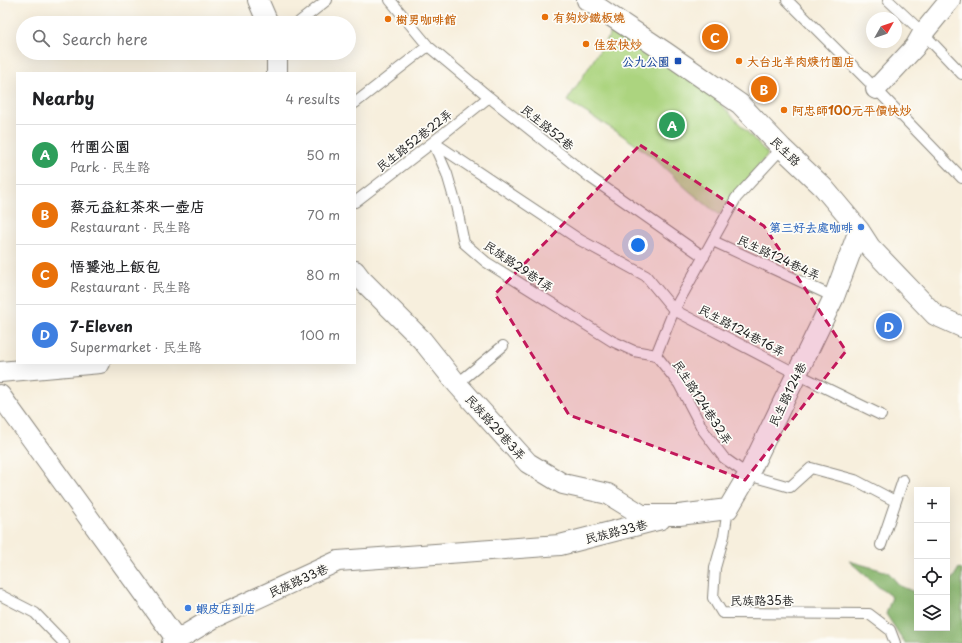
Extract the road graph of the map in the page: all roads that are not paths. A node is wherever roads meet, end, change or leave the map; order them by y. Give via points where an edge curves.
1 (258, 0) edge
2 (327, 0) edge
3 (390, 0) edge
4 (587, 0) edge
5 (787, 0) edge
6 (888, 0) edge
7 (950, 0) edge
8 (265, 16) edge
9 (307, 16) edge
10 (923, 33) junction
11 (428, 46) junction
12 (277, 60) edge
13 (277, 72) edge
14 (962, 74) edge
15 (876, 89) junction
16 (489, 96) junction
17 (356, 102) edge
18 (433, 142) junction
19 (782, 148) junction
20 (962, 178) edge
21 (356, 201) edge
22 (859, 230) junction
23 (713, 241) junction
24 (704, 257) junction
25 (356, 272) edge
26 (834, 297) junction
27 (674, 310) junction
28 (962, 327) edge
29 (503, 346) dead end
30 (656, 355) junction
31 (89, 364) edge
32 (0, 372) edge
33 (797, 374) junction
34 (457, 384) junction
35 (0, 395) edge
36 (881, 415) dead end
37 (748, 475) junction
38 (903, 480) dead end
39 (895, 501) junction
40 (728, 509) junction
41 (679, 515) junction
42 (881, 545) dead end
43 (0, 595) edge
44 (175, 641) edge
45 (64, 643) edge
46 (895, 643) edge

1 - 8 street
2 - 9 lane
3 - 11 lane, 民生路52巷
4 - 19 street, 民生路 via 740,104
5 - 15 lane
6 - 10 lane
7 - 10 street
10 - 14 lane
10 - 15 street via 915,47
11 - 16 lane, 民生路52巷
11 - 17 lane
12 - 13 street
15 - 20 lane
16 - 18 lane, 民生路52巷22弄
16 - 24 lane, 民生路52巷 via 591,178
18 - 21 lane, 民生路52巷22弄
18 - 27 lane via 580,240 646,276
18 - 30 lane, 民族路29巷1弄 via 447,174 464,242 486,262 612,341 634,351
19 - 22 street, 民生路 via 824,187
19 - 23 lane via 736,198
22 - 26 street, 民生路124巷
22 - 28 street, 民生路 via 870,247 935,315
23 - 24 lane
23 - 26 lane, 民生路124巷4弄
24 - 27 lane
25 - 34 street, 民族路29巷3弄 via 422,340
26 - 33 street, 民生路124巷
27 - 30 lane
27 - 33 lane, 民生路124巷16弄
29 - 34 lane
30 - 37 lane, 民生路124巷32弄 via 679,384 703,430 724,458
31 - 32 street
33 - 36 lane, 民生路124巷16弄
33 - 37 street, 民生路124巷
34 - 41 street, 民族路29巷3弄 via 528,462 563,484 608,494 642,515
35 - 44 street, 民族路33巷
37 - 39 lane, 民生路124巷32弄 via 790,487 811,468 855,480
37 - 40 street, 民生路124巷
38 - 39 lane
39 - 42 lane
40 - 41 street
40 - 46 lane, 民族路35巷 via 716,568 713,598 722,613 869,614 890,630
41 - 44 street, 民族路33巷 via 560,545 338,561 212,619
43 - 45 lane via 35,614

